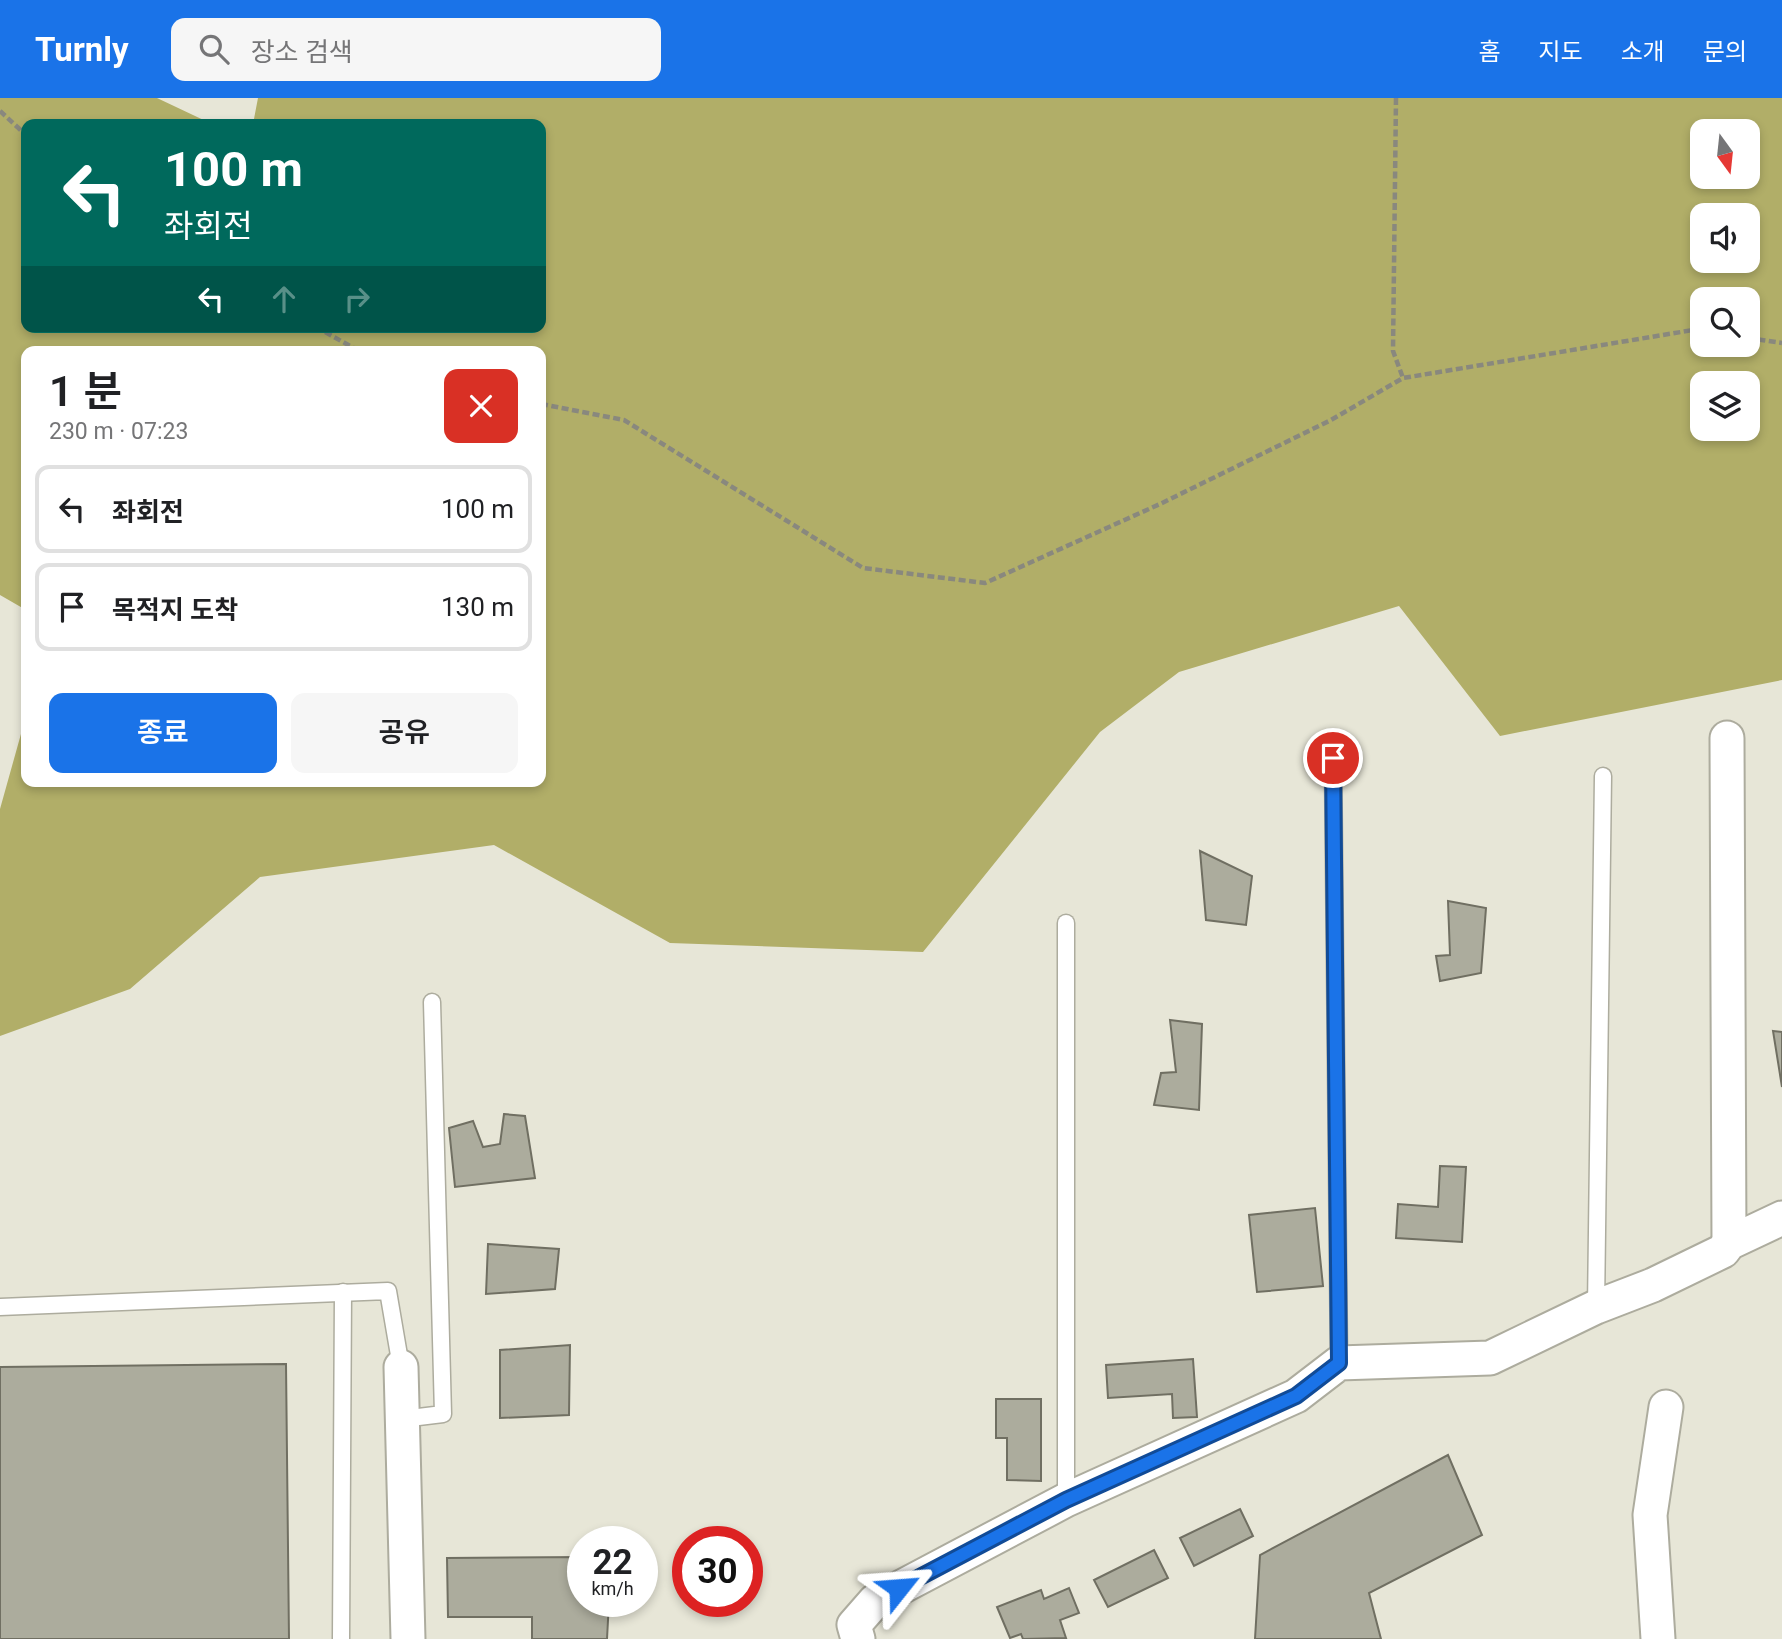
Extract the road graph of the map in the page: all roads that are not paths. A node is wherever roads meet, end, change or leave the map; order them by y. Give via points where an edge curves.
1 (1727, 738) dead end
2 (1333, 758) dead end
3 (1603, 776) dead end
4 (1066, 923) dead end
5 (432, 1002) dead end
6 (1782, 1217) edge
7 (1729, 1243) junction
8 (343, 1293) junction
9 (0, 1307) edge
10 (1597, 1307) junction
11 (1339, 1363) junction
12 (401, 1367) joint
13 (1666, 1407) dead end
14 (402, 1419) junction
15 (1066, 1500) junction
16 (341, 1639) edge
17 (408, 1639) edge
18 (858, 1639) edge
19 (1658, 1639) edge

1 - 7 street
2 - 11 lane
3 - 10 lane
4 - 15 lane
5 - 14 lane via 443,1414
6 - 7 street
7 - 10 street via 1723,1251 1665,1280
8 - 9 lane
8 - 12 lane via 388,1291
8 - 16 lane
10 - 11 street via 1490,1358
11 - 15 street via 1296,1396
12 - 14 street
13 - 19 street via 1650,1515
14 - 17 street
15 - 18 street via 876,1601 854,1625

